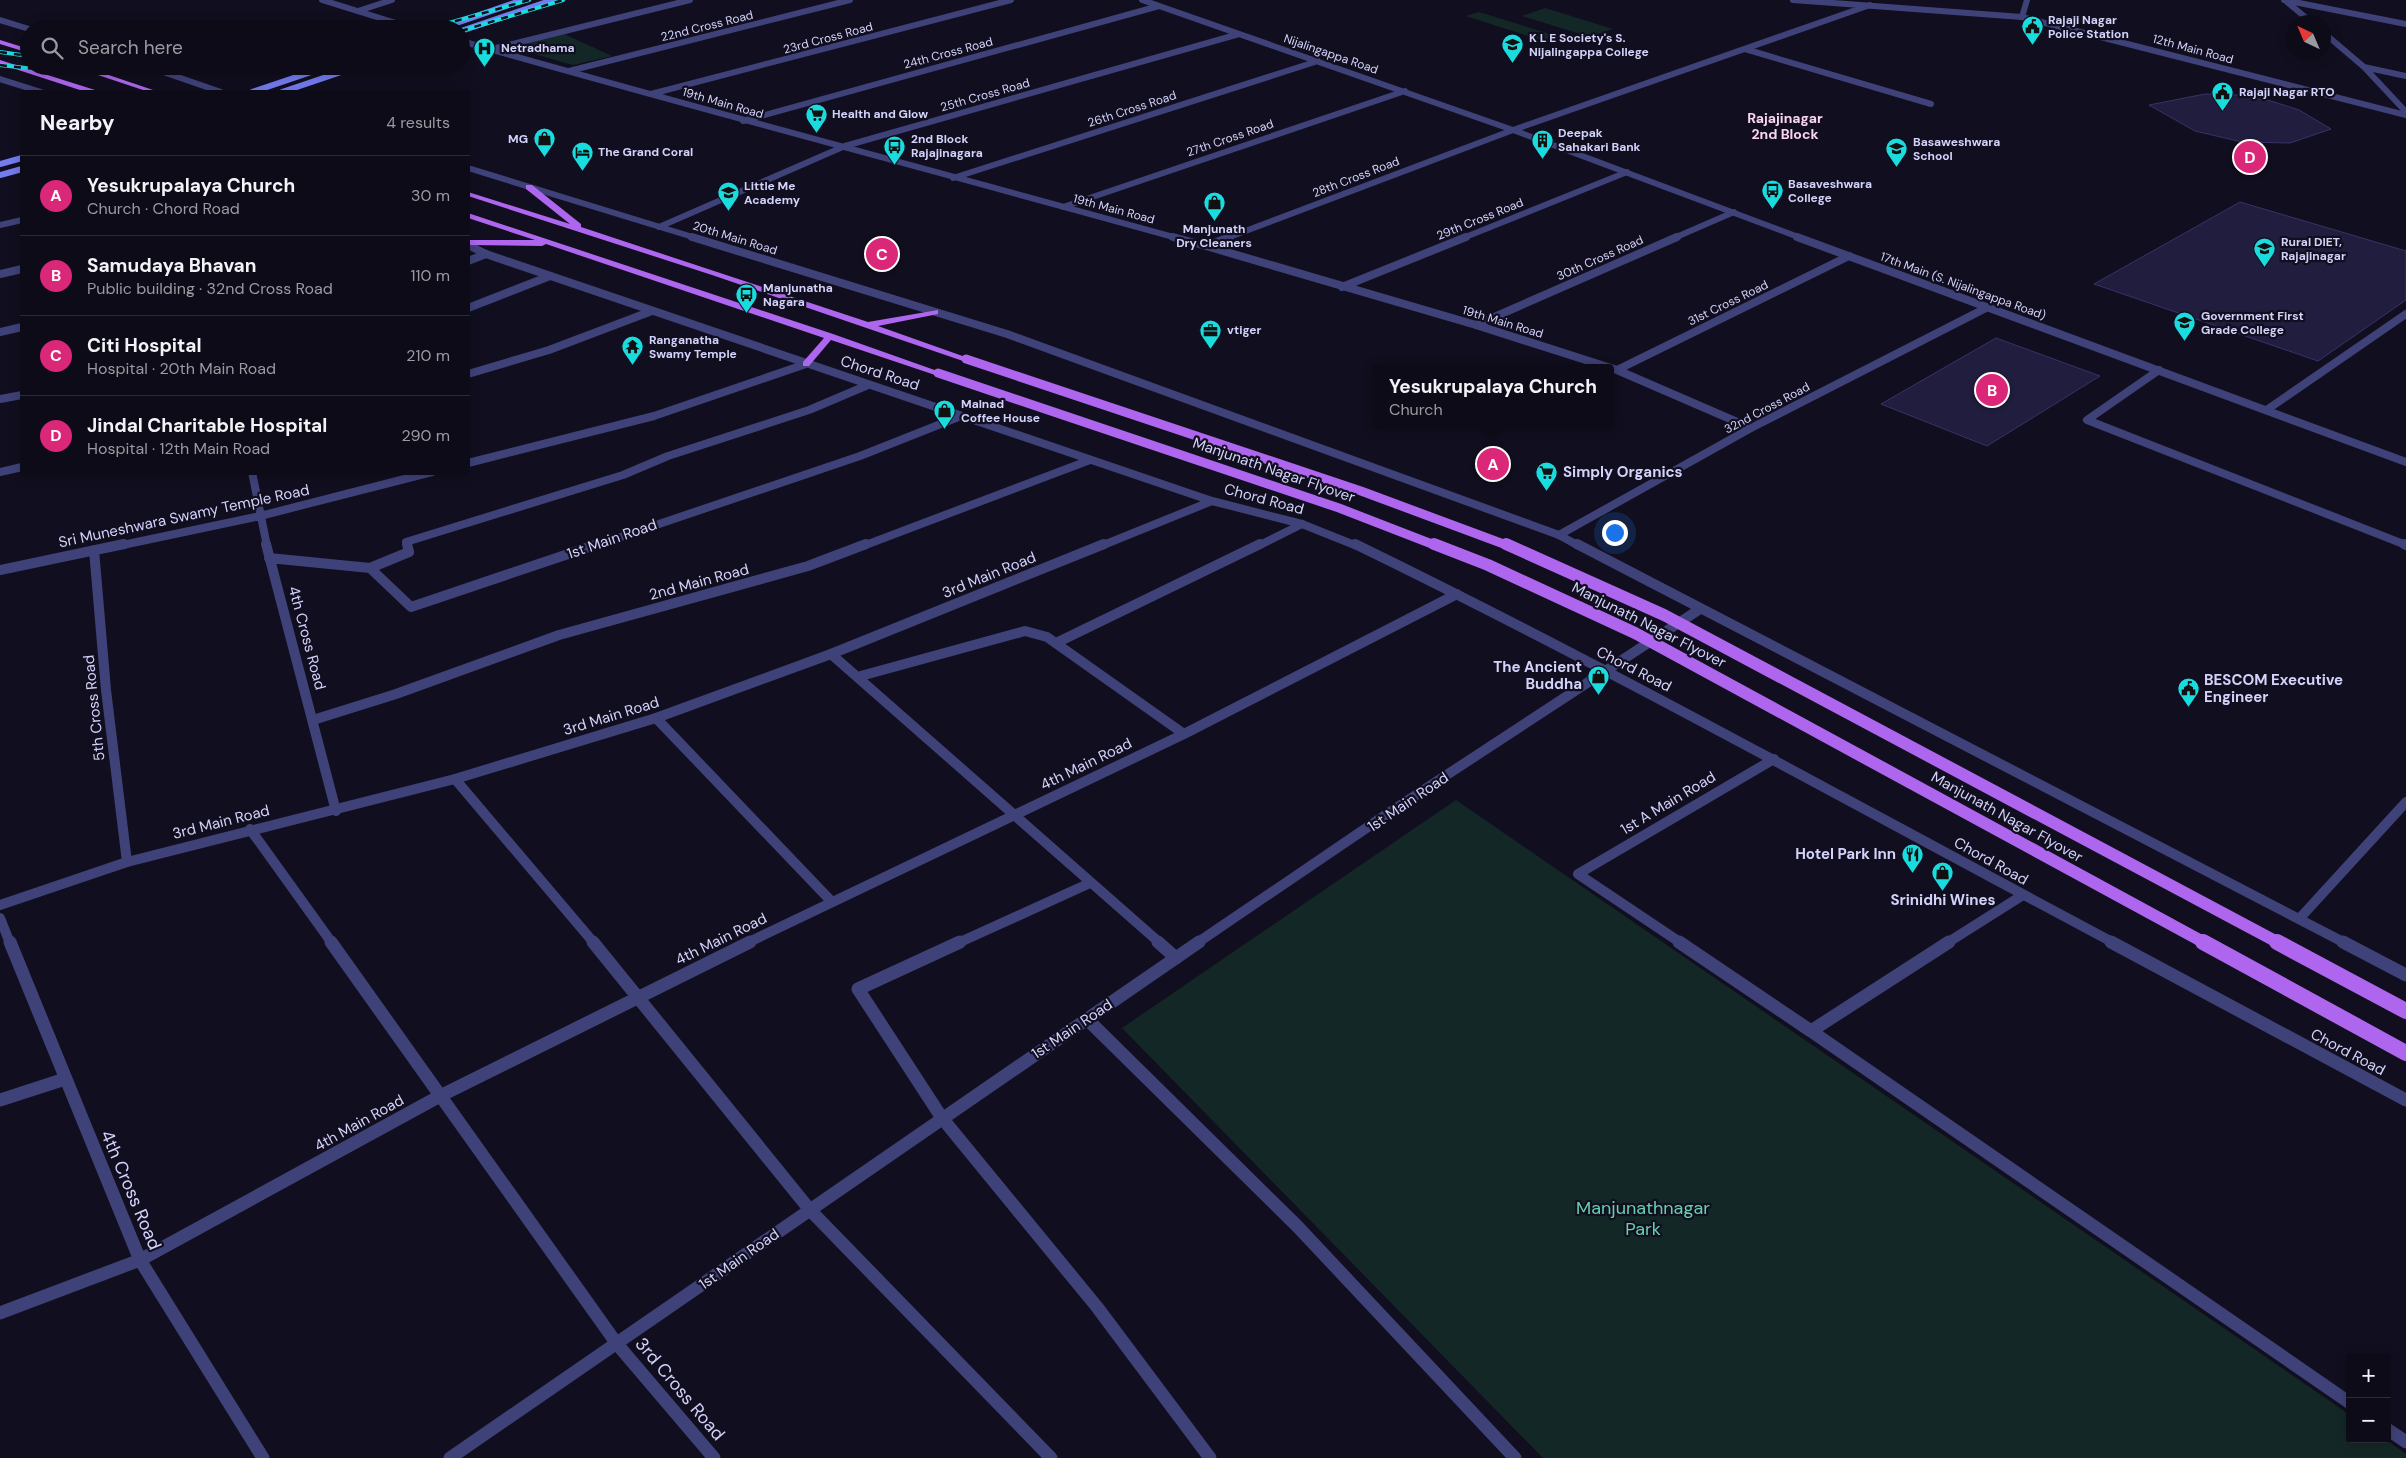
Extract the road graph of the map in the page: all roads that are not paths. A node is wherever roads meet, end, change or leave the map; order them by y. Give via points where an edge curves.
1 (322, 0) edge
2 (392, 0) edge
3 (523, 0) edge
4 (554, 0) edge
5 (690, 0) edge
6 (850, 0) edge
7 (1011, 0) edge
8 (1142, 0) edge
9 (1793, 0) edge
10 (2027, 0) edge
11 (2284, 0) edge
12 (1001, 1) edge
13 (1870, 5) junction
14 (1160, 6) junction
15 (358, 11) junction
16 (2302, 15) edge
17 (2022, 17) junction
18 (0, 20) edge
19 (386, 20) edge
20 (465, 20) edge
21 (2405, 22) edge
22 (20, 26) edge
23 (470, 29) edge
24 (1239, 34) junction
25 (2331, 39) edge
26 (0, 42) edge
27 (470, 43) edge
28 (20, 48) edge
29 (1745, 48) junction
30 (492, 49) junction
31 (1318, 61) junction
32 (0, 62) edge
33 (2364, 67) junction
34 (20, 69) edge
35 (569, 71) junction
36 (40, 75) edge
37 (102, 75) edge
38 (172, 75) edge
39 (302, 75) edge
40 (332, 75) edge
41 (2406, 76) edge
42 (0, 78) edge
43 (35, 90) edge
44 (86, 90) edge
45 (149, 90) edge
46 (215, 90) edge
47 (258, 90) edge
48 (288, 90) edge
49 (1405, 91) junction
50 (651, 94) junction
51 (1931, 104) dead end
52 (2406, 113) edge
53 (743, 122) junction
54 (1513, 130) junction
55 (845, 146) junction
56 (20, 159) edge
57 (0, 164) edge
58 (470, 169) edge
59 (20, 170) edge
60 (1627, 172) junction
61 (0, 175) edge
62 (953, 178) junction
63 (528, 187) junction
64 (470, 195) edge
65 (1063, 207) junction
66 (1734, 212) junction
67 (470, 216) edge
68 (20, 221) edge
69 (0, 226) edge
70 (660, 227) junction
71 (584, 231) junction
72 (554, 243) junction
73 (470, 244) edge
74 (470, 245) edge
75 (1206, 246) junction
76 (486, 254) junction
77 (1849, 256) junction
78 (470, 260) edge
79 (20, 269) edge
80 (0, 274) edge
81 (550, 276) junction
82 (1342, 287) junction
83 (470, 307) edge
84 (1988, 307) junction
85 (652, 311) junction
86 (935, 312) junction
87 (2406, 314) edge
88 (1476, 325) junction
89 (867, 326) junction
90 (20, 327) edge
91 (0, 332) edge
92 (830, 336) junction
93 (806, 364) junction
94 (1598, 364) edge
95 (1614, 369) edge
96 (1617, 370) junction
97 (2159, 370) junction
98 (470, 374) edge
99 (868, 384) junction
100 (20, 395) edge
101 (0, 399) edge
102 (2268, 409) junction
103 (961, 416) junction
104 (1751, 428) junction
105 (1090, 460) junction
106 (2406, 462) edge
107 (470, 463) edge
108 (20, 467) edge
109 (0, 472) edge
110 (253, 475) edge
111 (420, 475) edge
112 (1212, 501) junction
113 (260, 516) junction
114 (1302, 524) junction
115 (1559, 535) junction
116 (2406, 545) edge
117 (94, 550) junction
118 (269, 558) junction
119 (370, 568) junction
120 (0, 570) edge
121 (1457, 594) junction
122 (1700, 609) junction
123 (1056, 643) junction
124 (831, 654) junction
125 (1604, 671) junction
126 (857, 677) junction
127 (656, 718) junction
128 (313, 720) junction
129 (1184, 734) junction
130 (1774, 759) junction
131 (455, 779) junction
132 (2406, 802) edge
133 (336, 811) junction
134 (1013, 816) junction
135 (250, 830) junction
136 (127, 862) junction
137 (1090, 883) junction
138 (2022, 895) junction
139 (832, 902) junction
140 (0, 906) edge
141 (0, 918) edge
142 (2300, 918) junction
143 (1176, 958) junction
144 (2406, 975) edge
145 (638, 996) junction
146 (2406, 1011) edge
147 (1087, 1019) junction
148 (1811, 1031) junction
149 (2406, 1053) edge
150 (64, 1079) junction
151 (440, 1096) junction
152 (0, 1100) edge
153 (2406, 1100) edge
154 (942, 1118) junction
155 (810, 1210) junction
156 (140, 1260) junction
157 (0, 1313) edge
158 (617, 1344) junction
159 (2346, 1400) edge
160 (2391, 1432) edge
161 (2406, 1442) edge
162 (263, 1458) edge
163 (450, 1458) edge
164 (714, 1458) edge
165 (1051, 1458) edge
166 (1210, 1458) edge
167 (1515, 1458) edge

1 - 15 street
2 - 15 street
3 - 20 main road
4 - 23 main road
5 - 30 street
6 - 35 street, 22nd Cross Road
7 - 12 street, 23rd Cross Road
8 - 14 street, Nijalingappa Road
9 - 13 street, 12th Main Road
10 - 17 street
11 - 16 street
11 - 21 street
12 - 50 street, 23rd Cross Road
13 - 17 street, 12th Main Road
13 - 29 street, 28th Cross Road
14 - 24 street, Nijalingappa Road
14 - 53 street, 24th Cross Road
15 - 19 street
17 - 52 street, 12th Main Road
18 - 22 street
24 - 31 street, Nijalingappa Road
24 - 55 street, 25th Cross Road
25 - 33 street
26 - 28 main road
27 - 30 street, 19th Main Road
29 - 51 street
29 - 54 street, 28th Cross Road
30 - 35 street, 19th Main Road
31 - 49 street, Nijalingappa Road
31 - 62 street, 26th Cross Road
32 - 34 main road
33 - 41 street
33 - 52 street
35 - 50 street, 19th Main Road
36 - 44 main road
37 - 45 main road
38 - 46 street
39 - 47 main road
40 - 48 main road
42 - 43 street
49 - 54 street, Nijalingappa Road
49 - 65 street, 27th Cross Road
50 - 53 street, 19th Main Road
53 - 55 street, 19th Main Road
54 - 60 street, 17th Main (S. Nijalingappa Road)
54 - 75 street, 28th Cross Road
55 - 62 street, 19th Main Road
55 - 70 street, 25th Cross Road
56 - 57 main road
58 - 63 street, 20th Main Road
59 - 61 main road
60 - 66 street, 17th Main (S. Nijalingappa Road)
60 - 82 street, 29th Cross Road
62 - 65 street, 19th Main Road
63 - 70 street, 20th Main Road
63 - 71 main road
64 - 71 main road
65 - 75 street, 19th Main Road
66 - 77 street, 17th Main (S. Nijalingappa Road)
66 - 88 street, 30th Cross Road
67 - 72 main road, Chord Road
68 - 69 street
70 - 86 street, 20th Main Road
71 - 89 main road via 714,272
72 - 73 main road
72 - 92 main road, Chord Road
74 - 76 street, Chord Road
75 - 82 street, 19th Main Road
76 - 78 street
76 - 81 street, Chord Road
77 - 84 street, 17th Main (S. Nijalingappa Road)
77 - 96 street, 31st Cross Road
79 - 80 street
81 - 83 street
81 - 85 street, Chord Road
82 - 88 street, 19th Main Road
84 - 97 street, 17th Main (S. Nijalingappa Road)
84 - 104 street, 32nd Cross Road
85 - 93 street, Chord Road
85 - 98 street via 549,350
86 - 89 main road
86 - 115 street via 1016,338
87 - 102 street
88 - 94 street, 19th Main Road
89 - 146 main road, Manjunath Nagar Flyover, bridge via 1361,491 1513,547 1664,615
90 - 91 street
92 - 93 main road
92 - 149 main road, Manjunath Nagar Flyover, bridge via 1338,508 1488,565 1634,633
93 - 99 street, Chord Road
93 - 107 street via 654,416
95 - 96 street, 19th Main Road
96 - 104 street, 19th Main Road
97 - 102 street, 17th Main (S. Nijalingappa Road)
97 - 116 street via 2087,420
99 - 103 street, Chord Road
99 - 119 street via 809,410 668,456 623,475 406,542 409,552
100 - 101 street
102 - 106 street, 17th Main (S. Nijalingappa Road)
103 - 105 street, Chord Road
103 - 119 street, 1st Main Road via 860,456 411,607
104 - 115 street, 32nd Cross Road
105 - 112 street, Chord Road
105 - 128 street, 2nd Main Road via 808,566 559,635 396,694
108 - 109 street
110 - 113 street, 4th Cross Road
111 - 113 street, Sri Muneshwara Swamy Temple Road
112 - 114 street, Chord Road
112 - 124 street, 3rd Main Road
113 - 117 street, Sri Muneshwara Swamy Temple Road
113 - 118 street, 4th Cross Road
114 - 121 street, Chord Road via 1346,540
114 - 123 street
115 - 122 street
117 - 120 street, Sri Muneshwara Swamy Temple Road
117 - 136 street, 5th Cross Road via 106,690
118 - 119 street
118 - 128 street, 4th Cross Road
121 - 125 street, Chord Road
121 - 129 street, 4th Main Road
122 - 125 street, 1st Main Road
122 - 142 street
123 - 126 street via 1025,631
123 - 129 street
124 - 126 street
124 - 127 street, 3rd Main Road
125 - 130 street, Chord Road
125 - 143 street, 1st Main Road
126 - 134 street
127 - 131 street, 3rd Main Road
127 - 139 street
128 - 133 street, 4th Cross Road
129 - 134 street, 4th Main Road
130 - 138 street, Chord Road
130 - 148 street, 1st A Main Road via 1578,874
131 - 133 street, 3rd Main Road
131 - 145 street
132 - 142 street
133 - 135 street, 3rd Main Road
134 - 137 street
134 - 139 street, 4th Main Road
135 - 136 street, 3rd Main Road
135 - 151 street, 3rd Cross Road
136 - 140 street, 3rd Main Road
137 - 143 street
137 - 154 street via 858,989
138 - 148 street
138 - 153 street, Chord Road
139 - 145 street, 4th Main Road
141 - 150 street, 4th Cross Road
142 - 144 street
143 - 147 street, 1st Main Road
145 - 151 street, 4th Main Road
145 - 155 street
147 - 154 street, 1st Main Road
147 - 167 street via 1298,1227
148 - 159 street
150 - 152 street
150 - 156 street, 4th Cross Road
151 - 156 street, 4th Main Road
151 - 158 street, 3rd Cross Road
154 - 155 street, 1st Main Road
154 - 166 street via 1097,1307
155 - 158 street, 1st Main Road
155 - 165 street
156 - 157 street, 4th Main Road
156 - 162 street, 4th Cross Road
158 - 163 street, 1st Main Road
158 - 164 street, 3rd Cross Road
160 - 161 street

